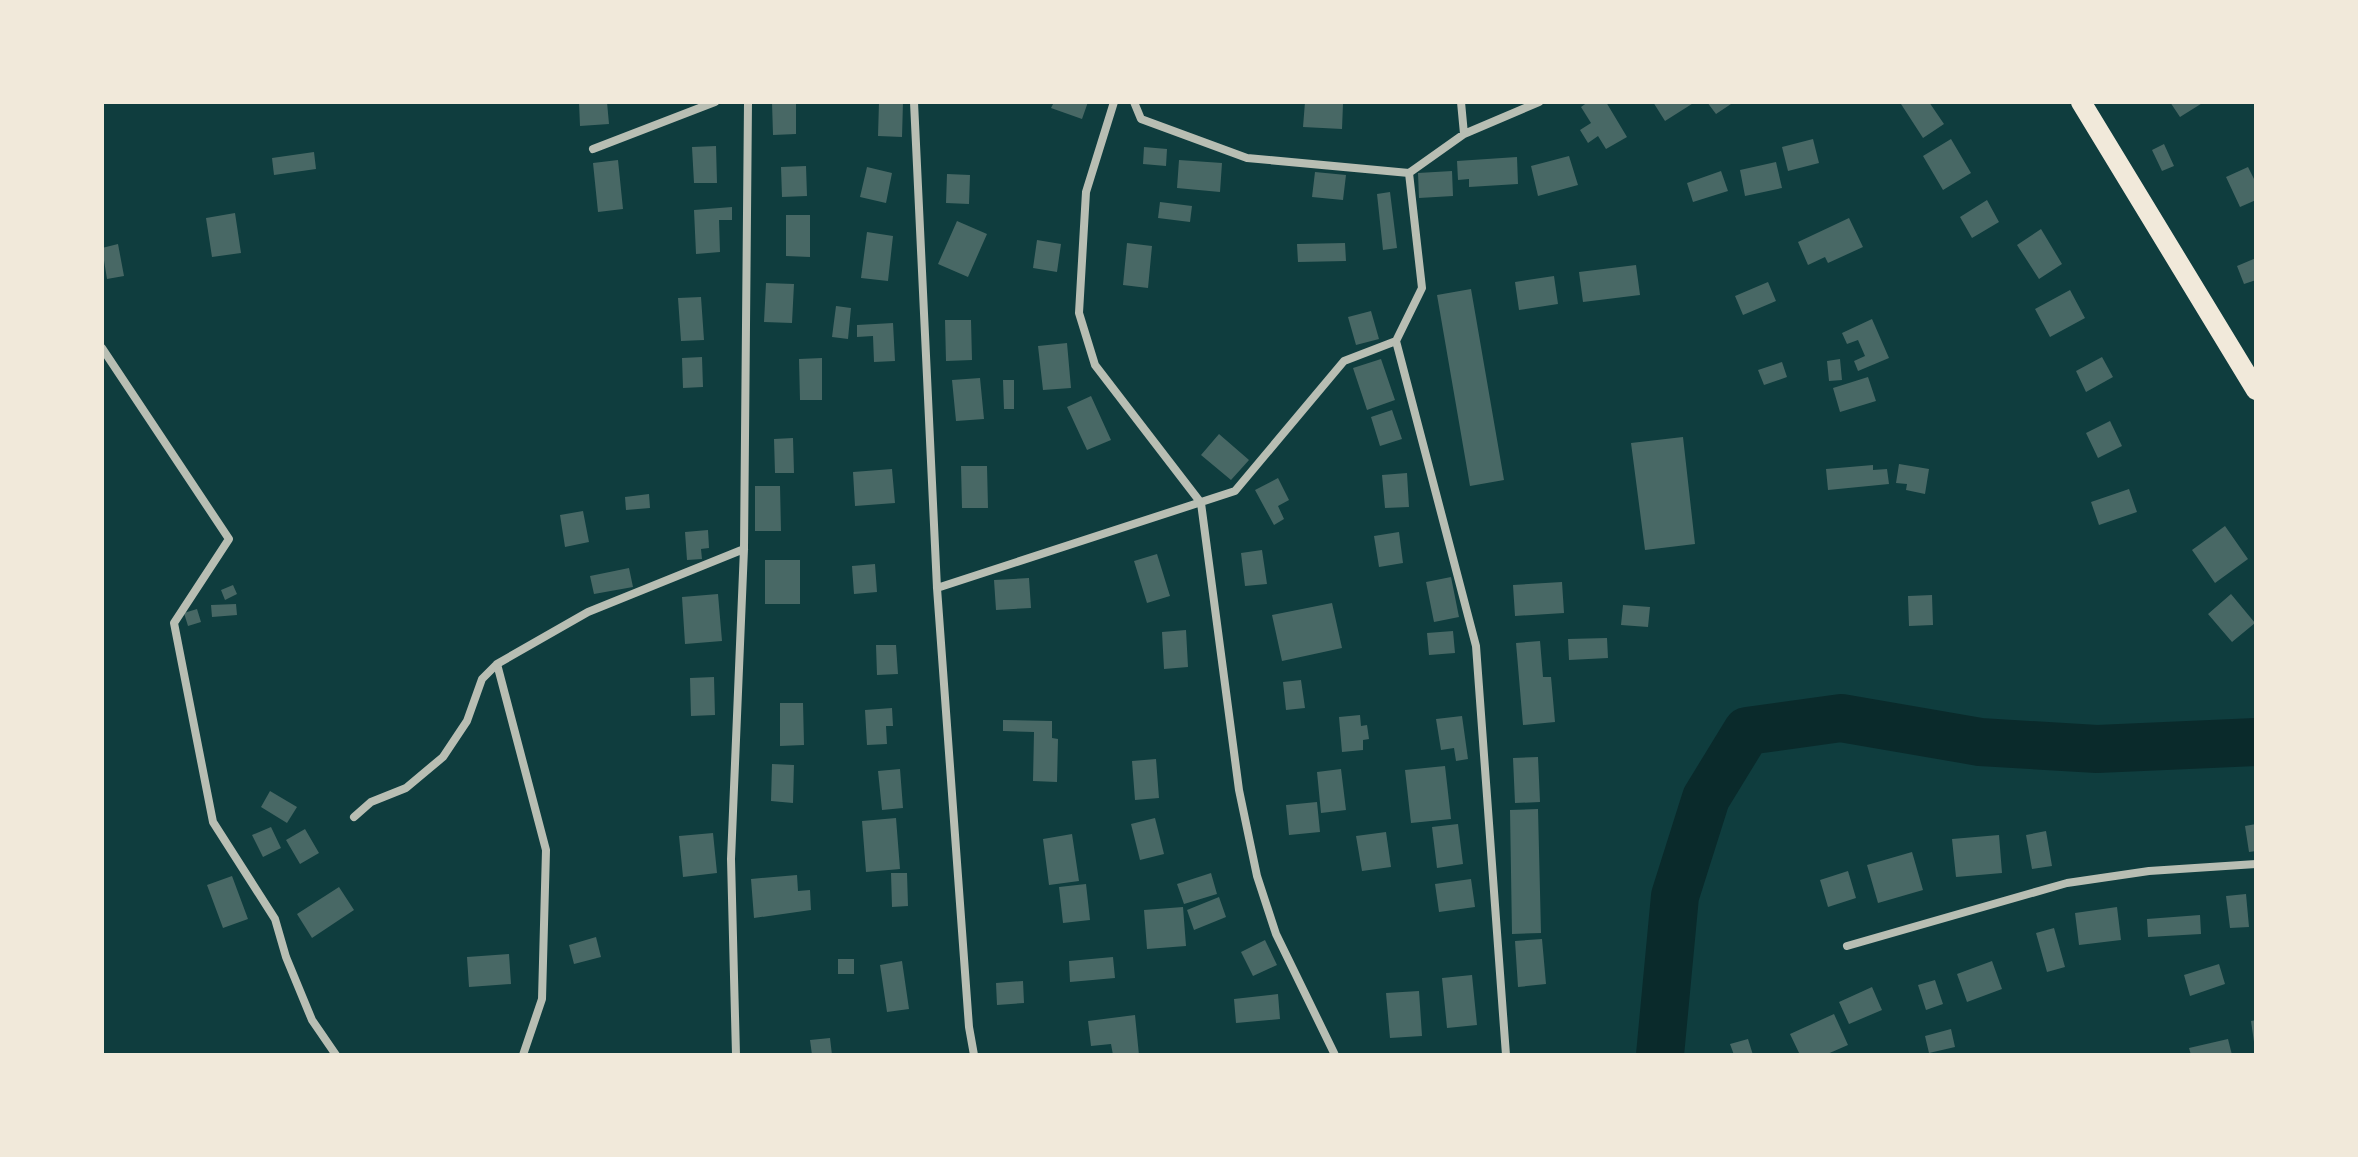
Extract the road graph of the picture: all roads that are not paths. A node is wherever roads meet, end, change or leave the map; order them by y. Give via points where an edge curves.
1 (715, 102) edge
2 (748, 102) edge
3 (914, 102) edge
4 (1114, 102) edge
5 (1134, 102) edge
6 (1461, 102) edge
7 (1539, 102) edge
8 (2081, 102) edge
9 (1464, 134) junction
10 (593, 149) dead end
11 (1409, 173) junction
12 (1396, 341) junction
13 (102, 348) edge
14 (2256, 390) edge
15 (1201, 503) junction
16 (744, 549) junction
17 (937, 588) junction
18 (497, 664) junction
19 (354, 817) dead end
20 (2256, 864) edge
21 (1847, 946) dead end
22 (336, 1055) edge
23 (523, 1055) edge
24 (736, 1055) edge
25 (974, 1055) edge
26 (1335, 1055) edge
27 (1506, 1055) edge

1 - 10 street
2 - 16 street
3 - 17 street
4 - 15 street via 1086,192 1079,313 1095,365
5 - 11 street via 1141,119 1247,158
6 - 9 street
7 - 9 street
8 - 14 main road
9 - 11 street
11 - 12 street via 1422,288
12 - 15 street via 1344,361 1235,491
12 - 27 street via 1476,646
13 - 22 street via 229,539 174,623 197,747 213,822 275,919 312,1020
15 - 17 street
15 - 26 street via 1239,790 1257,876 1276,934
16 - 18 street via 588,612
16 - 24 street via 731,859
17 - 25 street
18 - 19 street via 482,679 467,721 443,757 406,788 371,802
18 - 23 street via 546,850 542,999
20 - 21 street via 2067,883

